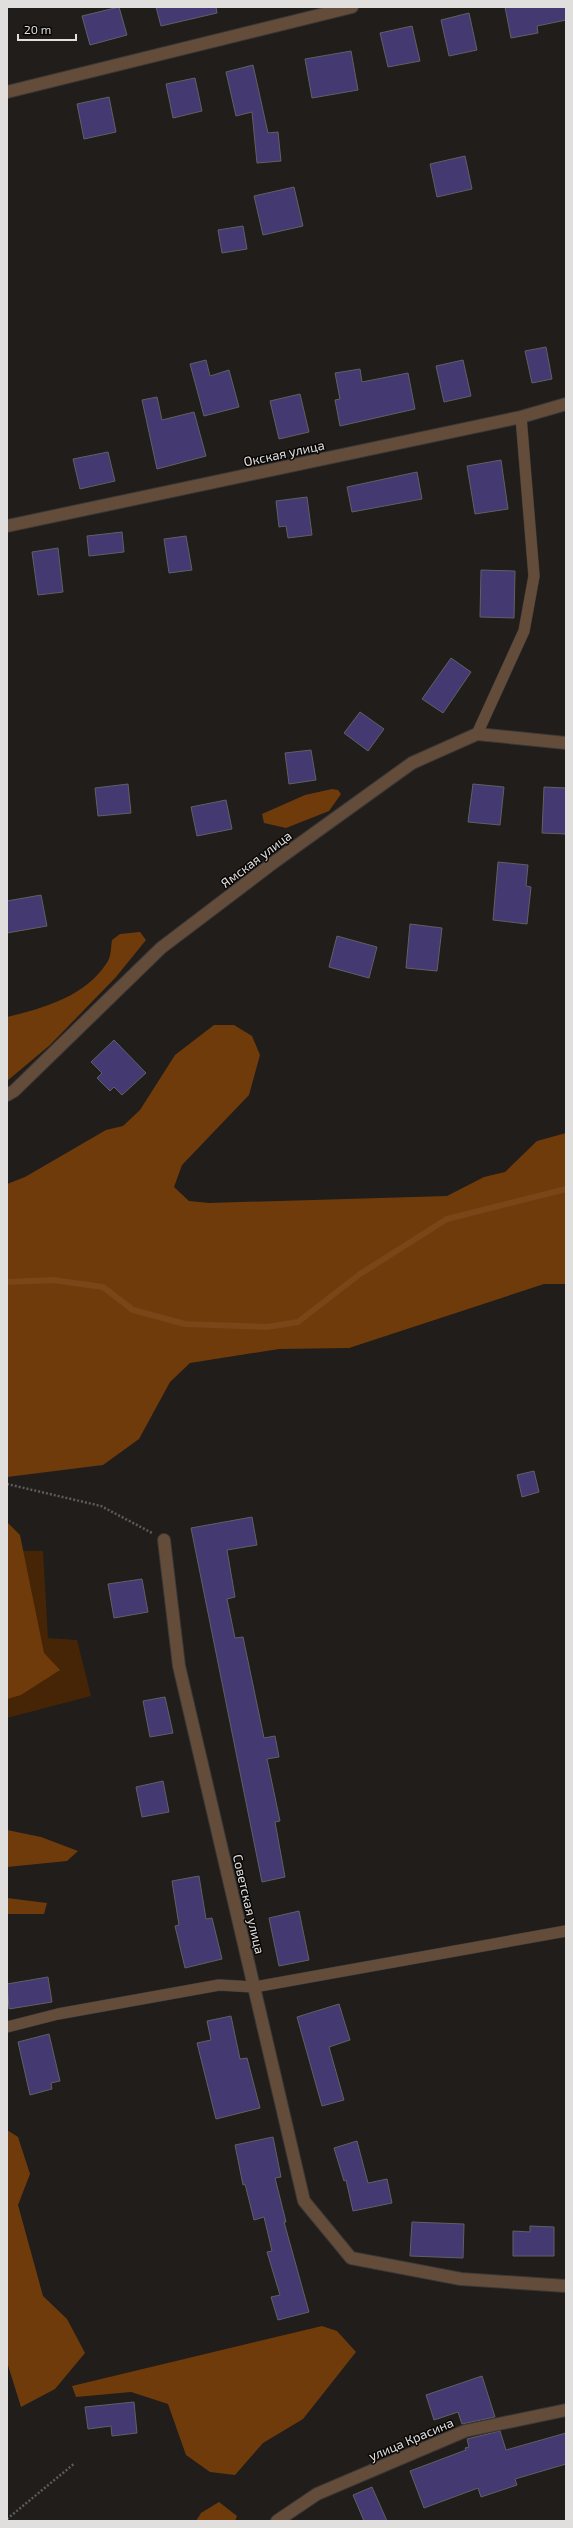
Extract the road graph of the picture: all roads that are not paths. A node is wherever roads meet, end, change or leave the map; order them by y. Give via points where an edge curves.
1 (352, 7) edge
2 (7, 92) edge
3 (566, 404) edge
4 (521, 417) junction
5 (7, 526) edge
6 (478, 734) junction
7 (566, 743) edge
8 (7, 1095) edge
9 (164, 1540) road end
10 (566, 1931) edge
11 (254, 1987) junction
12 (7, 2027) edge
13 (566, 2286) edge
14 (566, 2410) edge
15 (277, 2521) edge

1 - 2 street
3 - 4 street, Окская улица
4 - 5 street, Окская улица
4 - 6 lane via 534,576 524,631
6 - 7 street, Ямская улица
6 - 8 street, Ямская улица via 412,762 161,948
9 - 11 street, Советская улица via 179,1666
10 - 11 lane
11 - 12 lane via 219,1984 58,2014
11 - 13 street, Советская улица via 304,2201 351,2258 461,2279
14 - 15 street, улица Красина via 465,2431 317,2494

